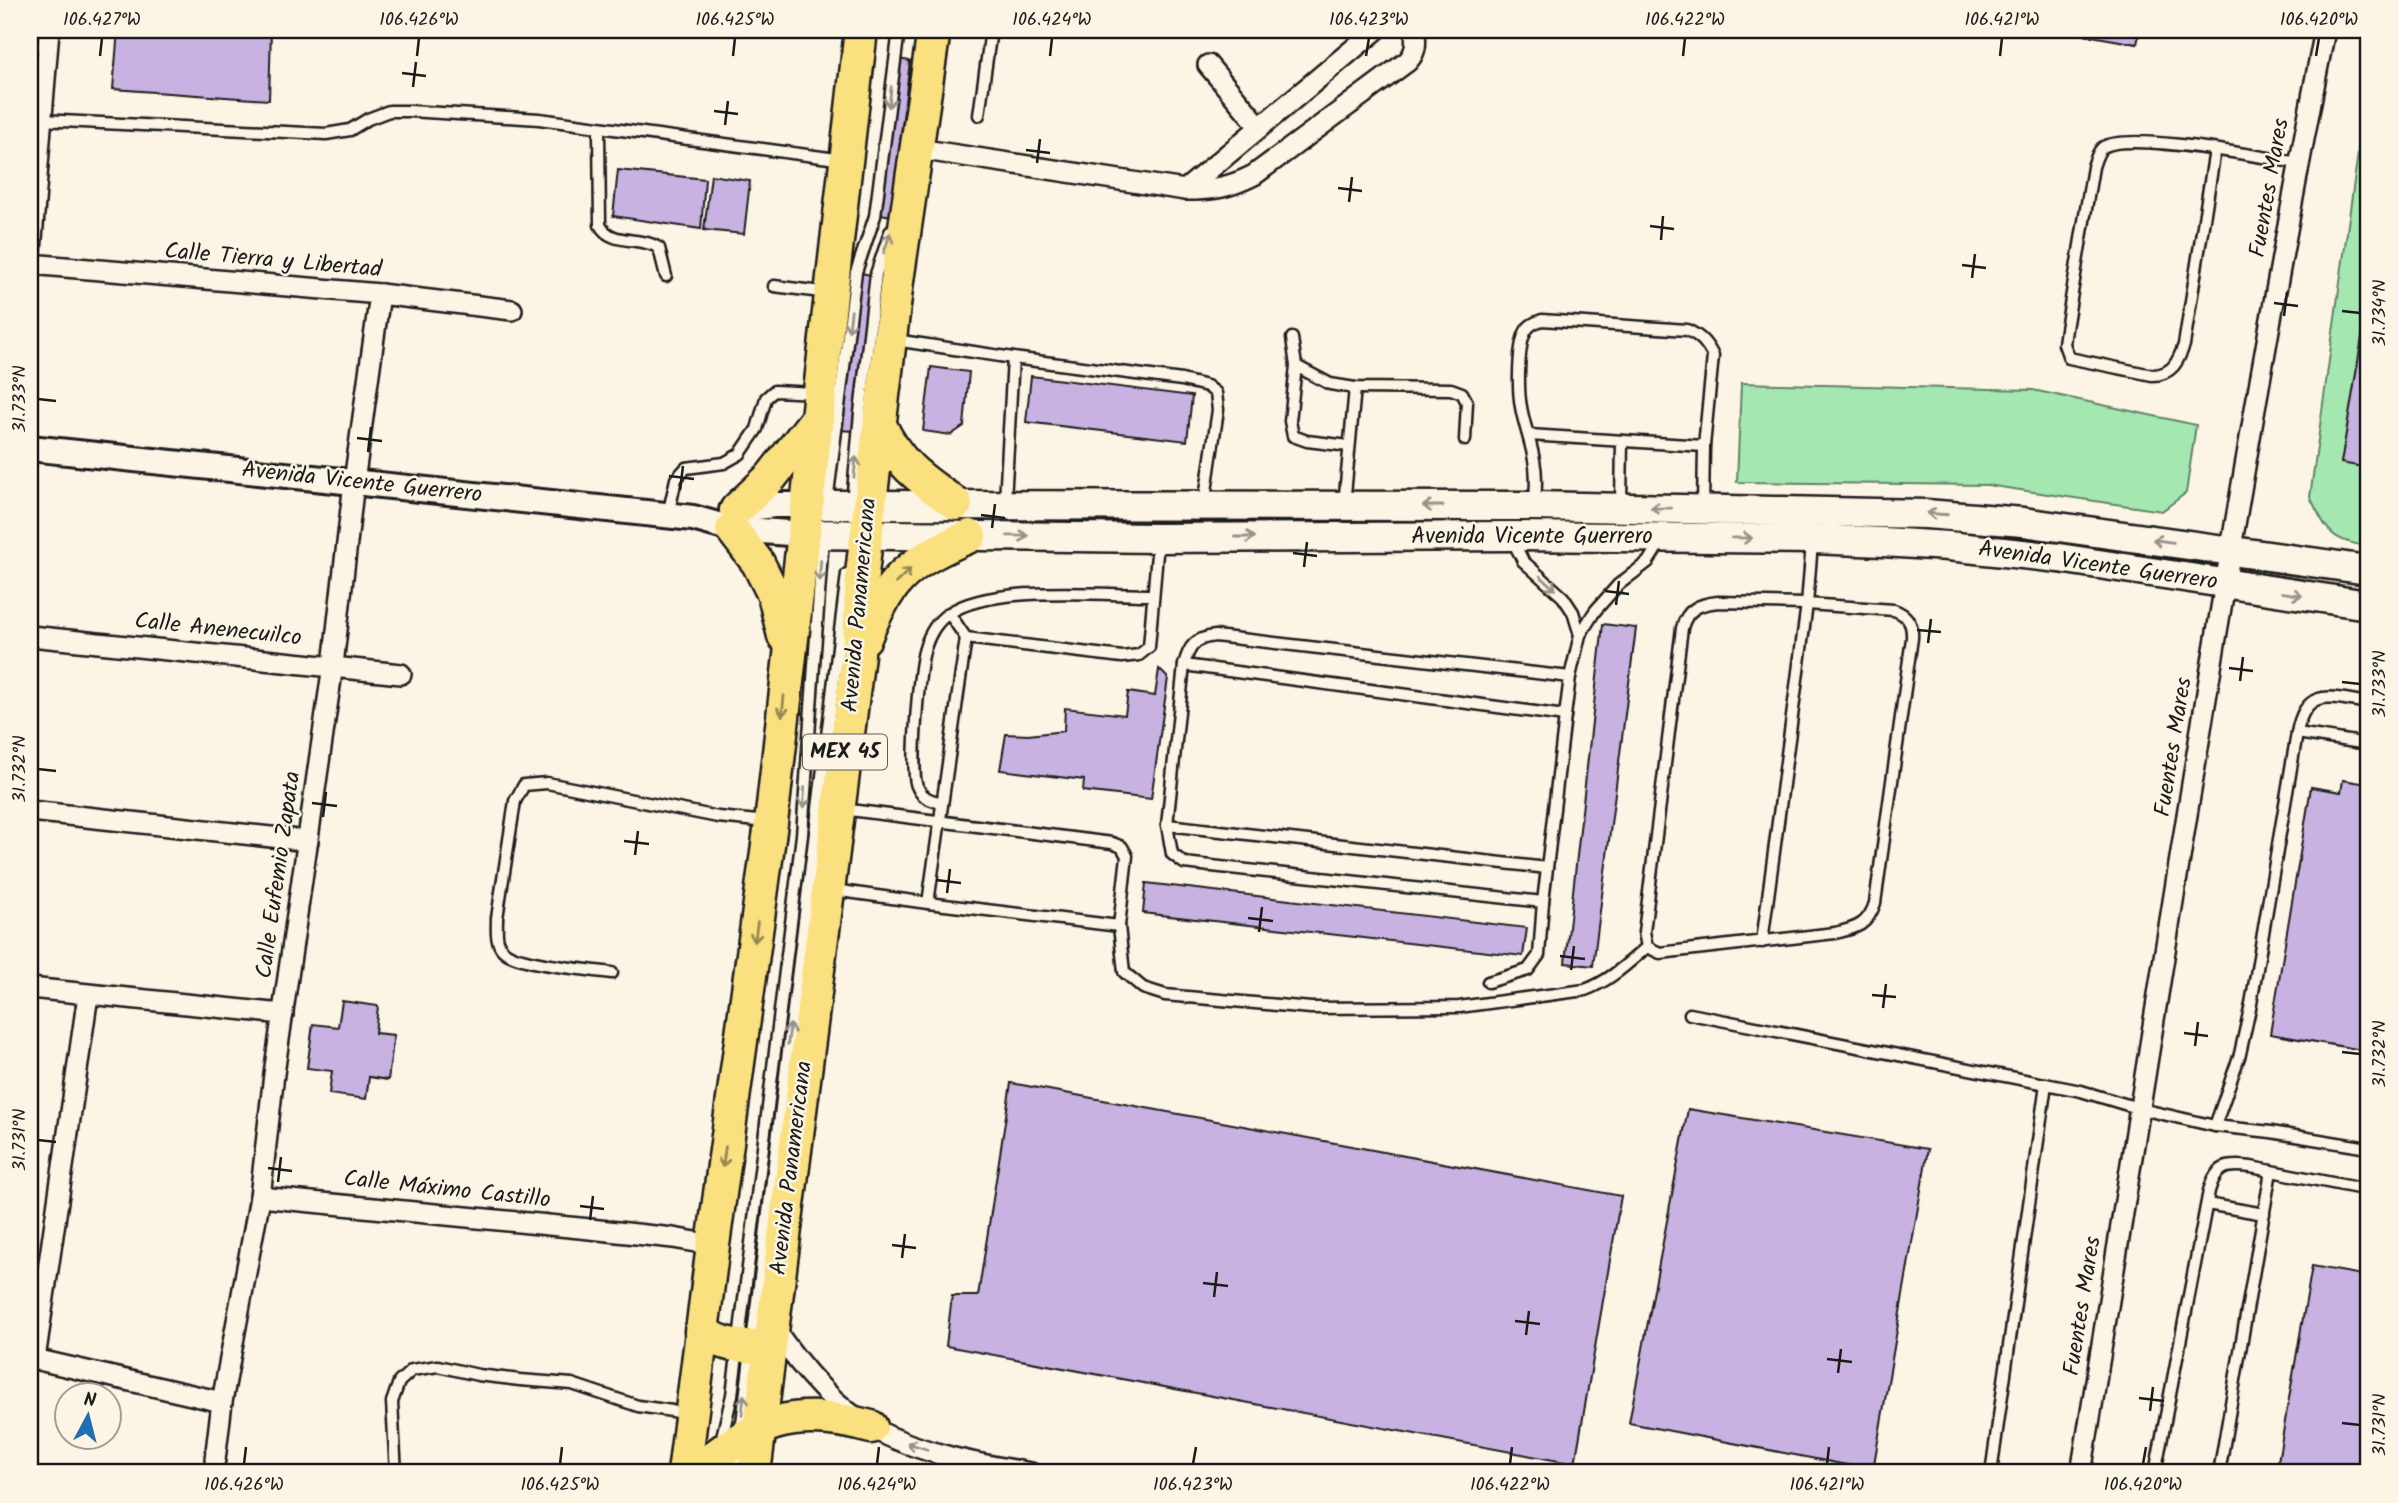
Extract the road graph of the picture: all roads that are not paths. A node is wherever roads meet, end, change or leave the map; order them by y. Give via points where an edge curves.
1 (49, 30) edge
2 (861, 30) edge
3 (899, 30) edge
4 (934, 30) edge
5 (991, 30) edge
6 (1415, 30) edge
7 (2325, 30) edge
8 (1362, 34) edge
9 (1208, 65) dead end
10 (37, 86) edge
11 (979, 115) dead end
12 (40, 120) junction
13 (1260, 127) junction
14 (599, 129) junction
15 (918, 149) junction
16 (2215, 150) junction
17 (845, 160) junction
18 (2299, 163) junction
19 (1185, 190) junction
20 (894, 222) dead end
21 (30, 264) edge
22 (666, 276) dead end
23 (774, 286) dead end
24 (830, 293) junction
25 (380, 294) junction
26 (512, 310) dead end
27 (1292, 338) dead end
28 (891, 339) junction
29 (1013, 358) junction
30 (1296, 366) junction
31 (1356, 388) junction
32 (819, 405) junction
33 (880, 425) junction
34 (1529, 435) junction
35 (1465, 440) dead end
36 (1622, 442) junction
37 (1349, 446) junction
38 (1704, 446) junction
39 (30, 448) edge
40 (354, 482) junction
41 (956, 504) junction
42 (1005, 505) junction
43 (1204, 505) junction
44 (1343, 505) junction
45 (1534, 506) junction
46 (1621, 508) junction
47 (1703, 508) junction
48 (668, 515) junction
49 (735, 519) junction
50 (839, 521) junction
51 (970, 536) junction
52 (1511, 536) junction
53 (1663, 537) junction
54 (1158, 538) junction
55 (1812, 539) junction
56 (2231, 550) junction
57 (848, 564) dead end
58 (2368, 570) edge
59 (2225, 583) junction
60 (1153, 595) junction
61 (1807, 604) junction
62 (2368, 606) edge
63 (949, 613) junction
64 (1580, 635) junction
65 (30, 636) edge
66 (966, 638) junction
67 (789, 655) junction
68 (858, 656) junction
69 (1184, 665) junction
70 (333, 666) junction
71 (401, 674) dead end
72 (1570, 677) junction
73 (2368, 703) edge
74 (1565, 716) junction
75 (2297, 733) junction
76 (2368, 744) edge
77 (942, 803) junction
78 (838, 809) junction
79 (30, 811) edge
80 (939, 821) junction
81 (771, 823) junction
82 (1167, 824) junction
83 (308, 841) junction
84 (1547, 868) junction
85 (828, 889) junction
86 (1543, 902) junction
87 (928, 903) junction
88 (1119, 926) junction
89 (1762, 942) junction
90 (1647, 947) junction
91 (612, 973) dead end
92 (1488, 982) dead end
93 (30, 988) edge
94 (88, 995) junction
95 (283, 1014) junction
96 (1690, 1014) dead end
97 (2046, 1084) junction
98 (2141, 1109) junction
99 (2215, 1126) junction
100 (2368, 1148) edge
101 (2271, 1171) junction
102 (2368, 1190) edge
103 (260, 1197) junction
104 (2207, 1204) junction
105 (2264, 1214) junction
106 (713, 1245) junction
107 (701, 1331) junction
108 (757, 1341) junction
109 (32, 1358) edge
110 (222, 1402) junction
111 (691, 1416) junction
112 (871, 1427) junction
113 (727, 1457) edge
114 (215, 1460) dead end
115 (396, 1473) edge
116 (684, 1473) edge
117 (754, 1473) edge
118 (1031, 1473) edge
119 (1991, 1473) edge
120 (2081, 1473) edge
121 (2155, 1473) edge
122 (2219, 1473) edge

1 - 10 street
2 - 17 main road, Avenida Panamericana / MEX 45
3 -> 50 lane via 875,216 856,272
4 - 15 main road, Avenida Panamericana / MEX 45
5 - 11 lane
6 - 19 street via 1416,44 1408,61 1254,175 1215,190
7 - 18 street, Fuentes Mares
8 - 13 street
9 - 13 street
10 - 12 street
12 - 14 lane via 326,134 350,130 389,111 409,111
12 - 21 street
13 - 19 street
14 - 17 lane
14 - 22 lane via 600,225 613,237 659,248
15 - 19 street
15 - 28 main road, Avenida Panamericana / MEX 45
16 - 16 lane via 2124,141 2103,147 2091,180 2066,329 2064,344 2069,358 2152,375 2163,375 2179,359
16 - 18 lane
17 - 24 main road, Avenida Panamericana / MEX 45
18 - 56 street, Fuentes Mares
50 -> 20 lane via 860,413 876,274
21 - 25 street, Calle Tierra y Libertad
23 - 24 lane
24 - 32 main road, Avenida Panamericana / MEX 45
25 - 26 street, Calle Tierra y Libertad
25 - 40 street, Calle Eufemio Zapata
27 - 30 lane
28 - 29 lane
28 - 33 main road, Avenida Panamericana / MEX 45
29 - 42 lane
29 - 43 lane via 1207,386 1216,393 1218,410
30 - 31 lane via 1330,384
30 - 37 lane via 1290,421 1293,436
31 - 35 lane via 1457,390 1467,402
31 - 37 lane
32 - 48 lane via 774,391 766,398 757,429 740,454 724,463 686,468 676,479
32 - 49 main road via 793,452
32 - 50 main road, Avenida Panamericana / MEX 45
33 - 41 main road via 898,458
33 - 50 main road, Avenida Panamericana / MEX 45
34 - 36 lane
34 - 38 lane via 1520,406 1522,339 1534,322 1542,320 1686,330 1698,335 1713,356
34 - 45 lane via 1537,486
36 - 38 lane
36 - 46 lane
37 - 44 lane
38 - 47 lane
39 - 40 street, Avenida Vicente Guerrero
40 - 48 street, Avenida Vicente Guerrero
40 - 70 street, Calle Eufemio Zapata
41 - 42 main road, Avenida Vicente Guerrero
41 - 50 main road, Avenida Vicente Guerrero
42 - 43 main road, Avenida Vicente Guerrero
43 - 44 main road, Avenida Vicente Guerrero
45 -> 44 main road, Avenida Vicente Guerrero
45 - 46 main road, Avenida Vicente Guerrero
47 -> 46 main road, Avenida Vicente Guerrero
56 -> 47 main road, Avenida Vicente Guerrero via 1926,513
48 - 49 street, Avenida Vicente Guerrero
49 - 50 street, Avenida Vicente Guerrero
49 - 67 main road via 774,595
50 - 51 main road, Avenida Vicente Guerrero
50 - 67 main road, Avenida Panamericana / MEX 45
50 - 68 main road, Avenida Panamericana / MEX 45 via 862,574
50 -> 108 lane via 802,835
51 -> 54 main road, Avenida Vicente Guerrero
68 -> 51 main road via 877,607 896,581 933,552
52 - 53 main road, Avenida Vicente Guerrero
54 -> 52 main road, Avenida Vicente Guerrero
52 -> 64 lane via 1523,561 1563,597
53 -> 55 main road, Avenida Vicente Guerrero
53 - 64 lane via 1648,562 1618,585
54 - 60 lane
55 - 59 main road, Avenida Vicente Guerrero via 1997,551
55 - 61 lane
56 - 58 main road, Avenida Vicente Guerrero
56 - 59 street, Fuentes Mares
108 -> 57 lane
59 -> 62 main road, Avenida Vicente Guerrero
59 - 98 street, Fuentes Mares
60 - 63 lane via 1012,594
60 - 66 lane via 1149,647 1139,655 1122,657
61 - 89 lane
61 - 89 lane via 1901,612 1912,625 1911,650 1871,915 1859,926 1843,931
61 - 90 lane via 1705,603 1685,619 1644,932
63 - 66 lane
63 - 77 lane via 933,629 924,650 913,764 916,785 924,798
64 - 72 lane
65 - 70 street, Calle Anenecuilco
66 - 77 lane
67 -> 81 main road, Avenida Panamericana / MEX 45
68 - 78 main road, Avenida Panamericana / MEX 45
69 - 72 lane via 1194,642 1215,636
69 - 74 lane
69 - 82 lane
70 - 71 street, Calle Anenecuilco
70 - 83 street, Calle Eufemio Zapata
72 - 74 lane
73 - 75 lane via 2316,699 2303,709
74 - 84 lane
75 - 76 lane
75 - 99 lane via 2251,1004 2240,1054
77 - 80 lane
78 - 80 lane
78 - 85 main road, Avenida Panamericana / MEX 45
79 - 83 street
80 - 87 lane
80 - 88 lane via 1122,846 1127,856
81 - 91 lane via 547,783 524,785 515,801 497,918 501,948 526,960
81 -> 106 main road, Avenida Panamericana / MEX 45
82 - 84 lane
82 - 86 lane via 1171,854 1184,863
83 - 95 street, Calle Eufemio Zapata
84 - 86 lane
85 - 87 lane
85 - 108 main road, Avenida Panamericana / MEX 45
86 - 92 lane via 1539,955 1528,970
87 - 88 lane
88 - 90 lane via 1124,972 1143,988 1165,995 1311,1008 1481,1006 1585,990 1612,977
89 - 90 lane via 1668,953
93 - 94 street
94 - 95 street
94 - 109 street
95 - 103 street, Calle Eufemio Zapata
96 - 97 lane
97 - 98 lane
97 - 119 lane
98 - 99 lane
98 - 120 street, Fuentes Mares
99 - 100 lane
101 - 102 lane
101 - 104 lane via 2225,1167 2212,1180
101 - 105 lane
103 - 106 street, Calle Máximo Castillo
103 - 110 street, Calle Eufemio Zapata
104 - 105 lane
104 - 121 lane
105 - 122 lane
106 - 107 main road, Avenida Panamericana / MEX 45
107 - 108 main road via 717,1342
107 - 111 main road, Avenida Panamericana / MEX 45
108 - 112 street via 806,1370
108 - 113 main road, Avenida Panamericana / MEX 45
108 -> 113 lane via 732,1395
109 - 110 street
110 - 114 street, Calle Eufemio Zapata
111 - 115 lane via 638,1406 572,1384 499,1378 438,1366 412,1370 399,1382 392,1402
111 - 116 main road, Avenida Panamericana / MEX 45
112 - 113 main road via 849,1421 788,1418
118 -> 112 street via 913,1446
113 - 117 main road, Avenida Panamericana / MEX 45

